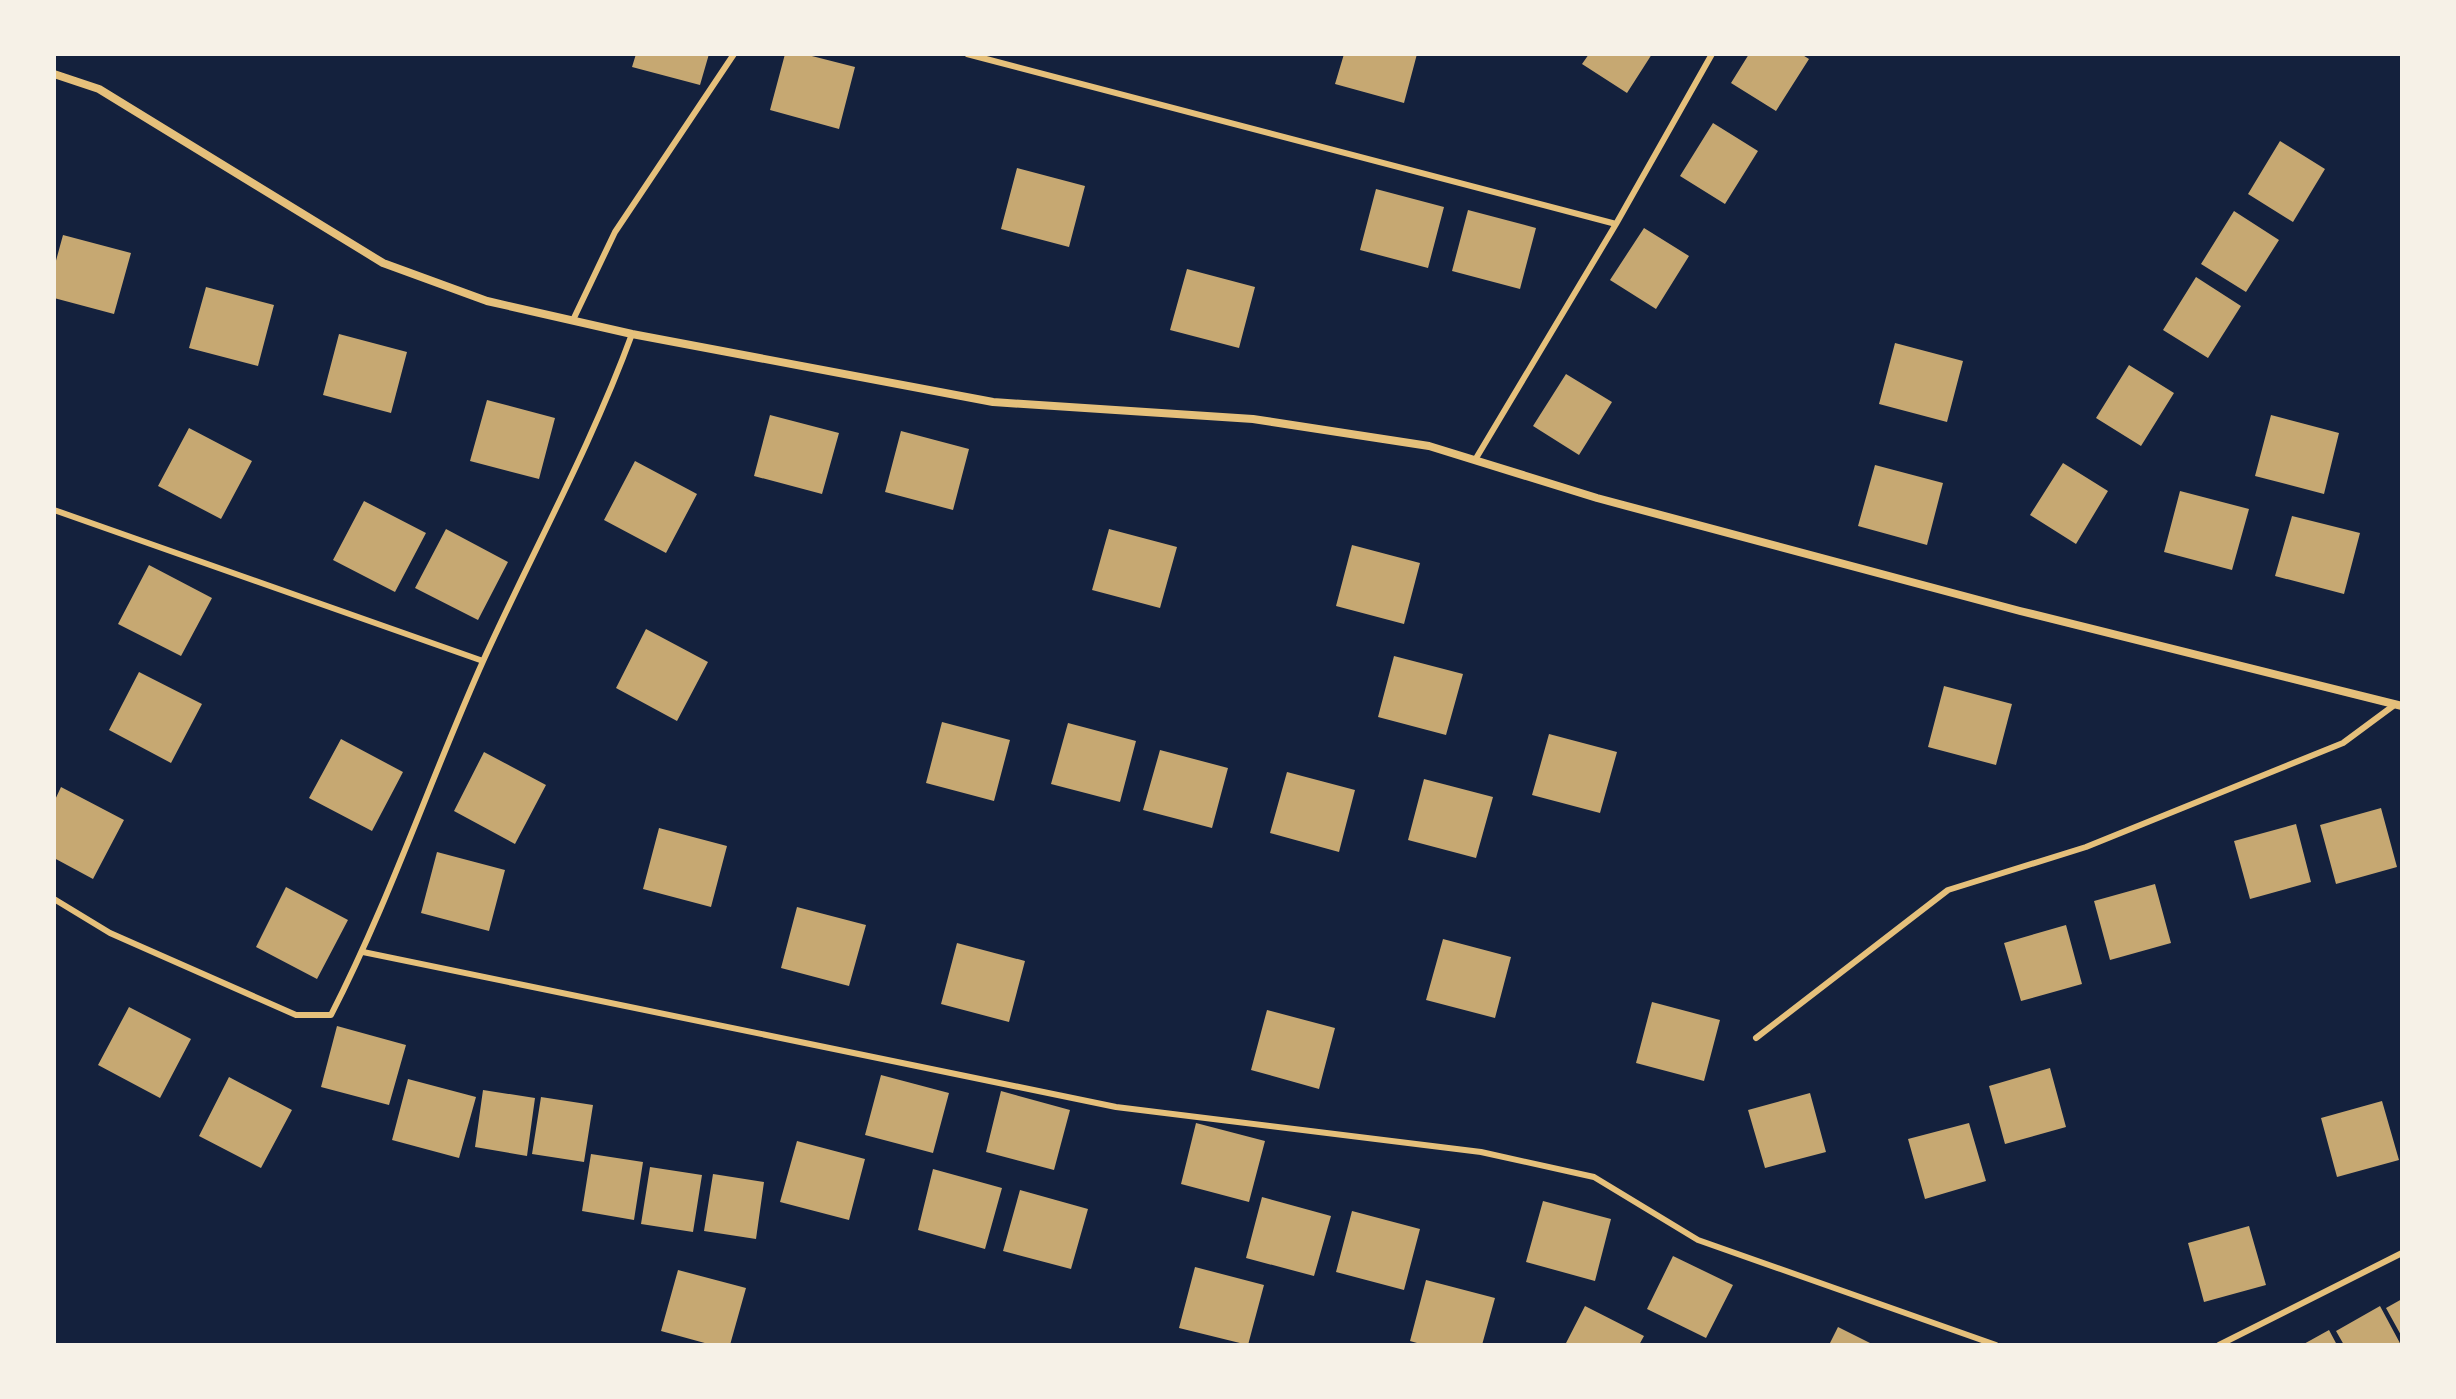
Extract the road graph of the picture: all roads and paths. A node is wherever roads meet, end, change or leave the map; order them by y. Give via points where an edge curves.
1 (734, 54) edge
2 (967, 54) edge
3 (1712, 54) edge
4 (54, 74) edge
5 (1616, 224) junction
6 (573, 320) junction
7 (632, 334) junction
8 (1475, 460) junction
9 (54, 510) edge
10 (483, 661) junction
11 (2397, 706) edge
12 (54, 899) edge
13 (363, 952) junction
14 (1756, 1038) dead end
15 (2402, 1253) edge
16 (1996, 1345) edge
17 (2219, 1345) edge

1 - 6 lane via 615,232
2 - 5 lane
3 - 5 lane
4 - 6 street via 99,89 383,263 487,301
5 - 8 lane
6 - 7 street
7 - 8 street via 993,402 1253,419 1429,446
7 - 10 lane
8 - 11 street via 1627,507
9 - 10 lane
10 - 13 lane
11 - 14 lane via 2343,743 2086,847 1948,890
12 - 13 lane via 110,933 296,1015 331,1015
13 - 16 lane via 1116,1107 1481,1152 1594,1177 1698,1240
15 - 17 lane

